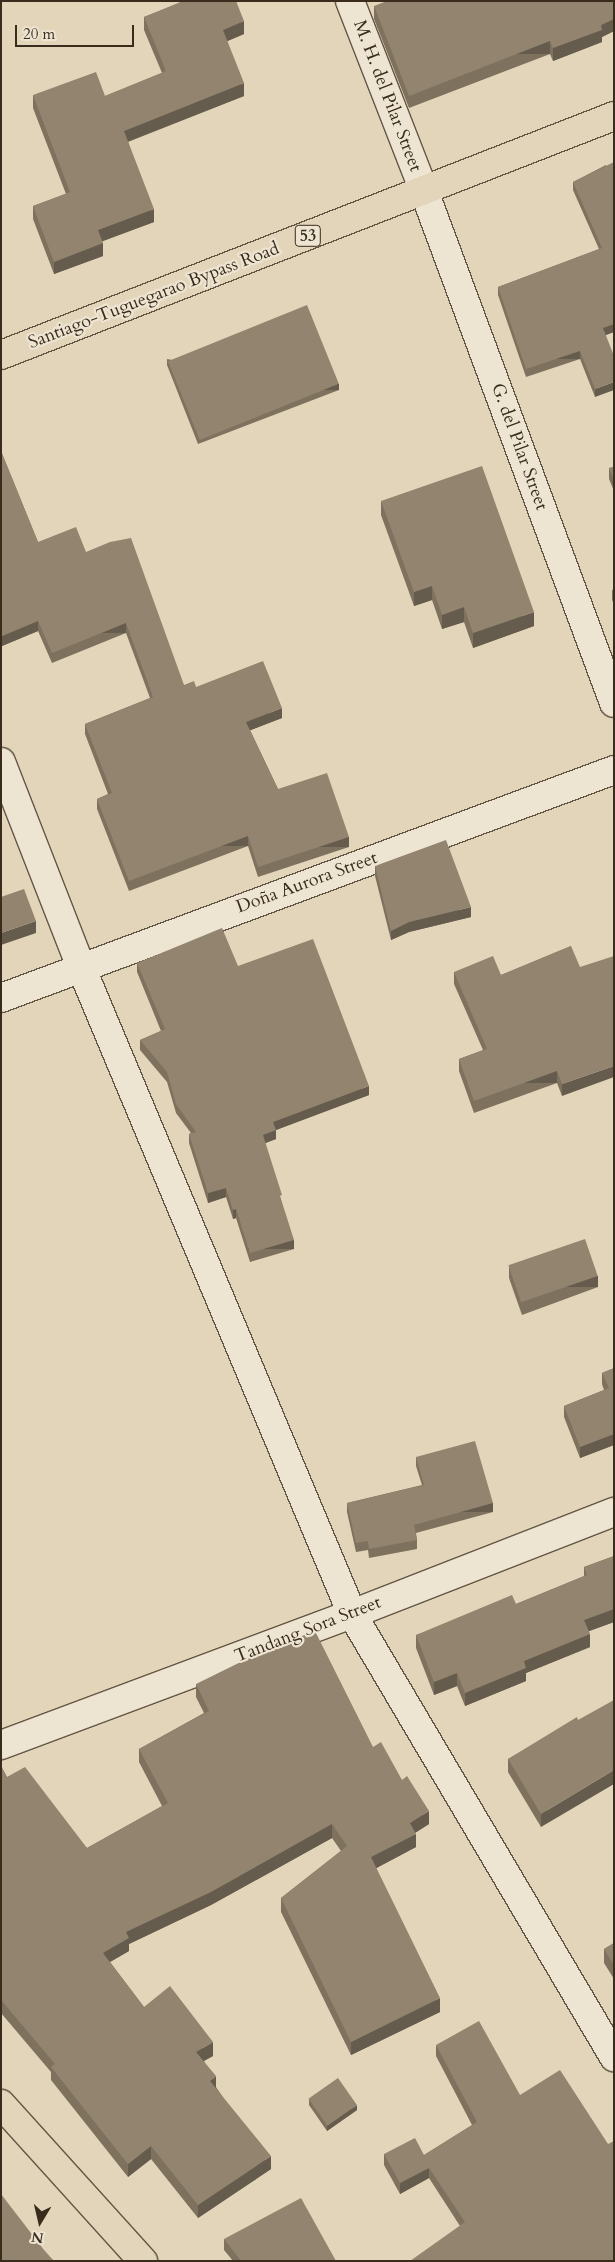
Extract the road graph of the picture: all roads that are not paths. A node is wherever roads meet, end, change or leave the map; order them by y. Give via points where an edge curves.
1 (350, 1) edge
2 (614, 116) edge
3 (424, 191) junction
4 (1, 355) edge
5 (614, 703) edge
6 (1, 762) edge
7 (614, 770) edge
8 (82, 967) junction
9 (1, 998) edge
10 (614, 1512) edge
11 (352, 1614) junction
12 (1, 1745) edge
13 (614, 2057) edge
14 (1, 2104) edge
15 (143, 2261) edge

1 - 3 street, M. H. del Pilar Street
2 - 3 highway, Santiago-Tuguegarao Bypass Road / 53
3 - 4 highway, Santiago-Tuguegarao Bypass Road / 53
3 - 5 street, G. del Pilar Street
6 - 8 street
7 - 8 street, Doña Aurora Street
8 - 9 street, Doña Aurora Street
8 - 11 street
10 - 11 street, Tandang Sora Street
11 - 12 street, Tandang Sora Street
11 - 13 street
14 - 15 highway

